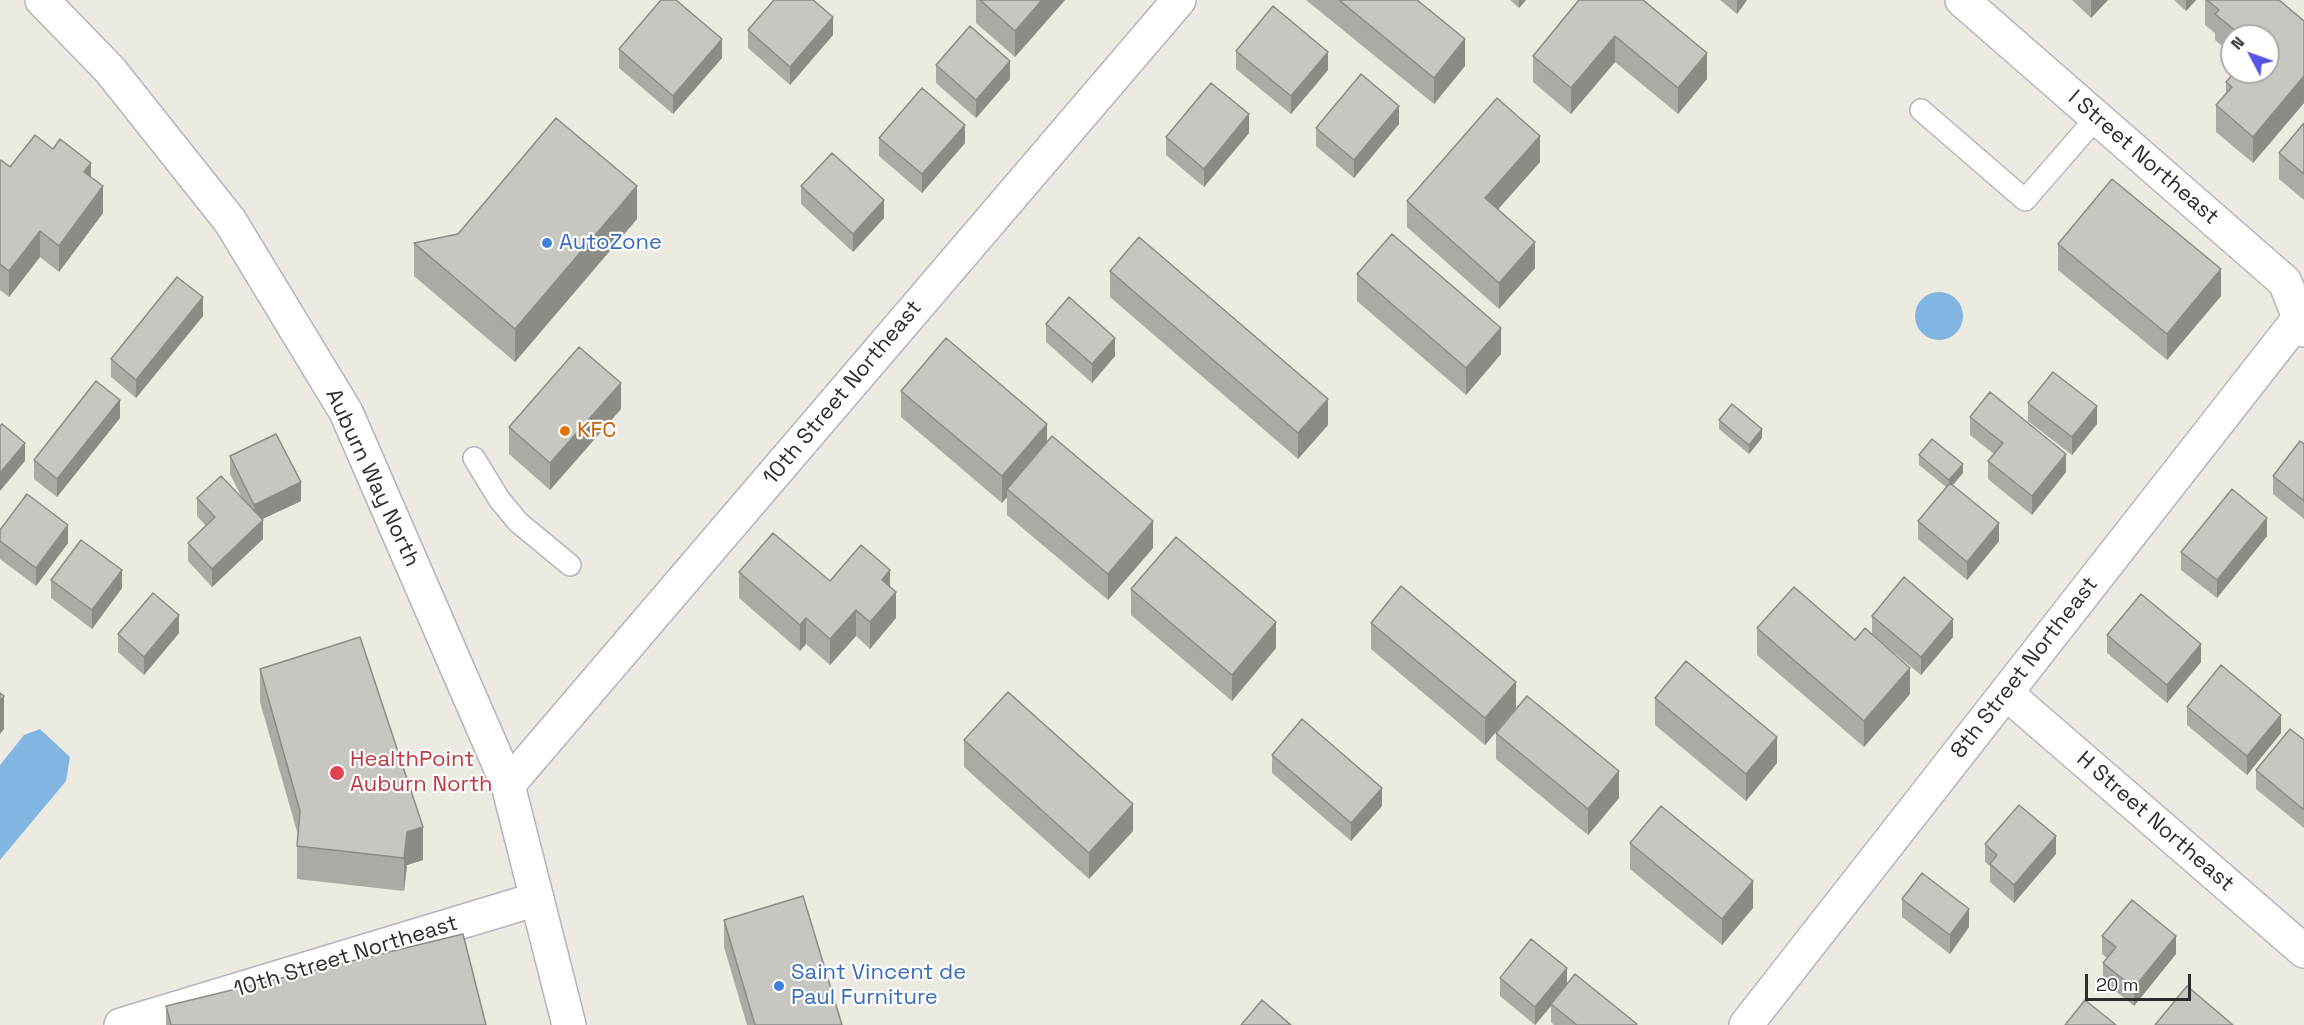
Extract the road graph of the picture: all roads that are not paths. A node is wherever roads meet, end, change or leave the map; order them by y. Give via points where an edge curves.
1 (42, 0) edge
2 (1179, 0) edge
3 (1962, 0) edge
4 (1921, 110) dead end
5 (2097, 117) junction
6 (2303, 320) edge
7 (474, 458) dead end
8 (570, 565) dead end
9 (2006, 693) junction
10 (508, 785) junction
11 (537, 899) junction
12 (2304, 951) edge
13 (121, 1025) edge
14 (569, 1025) edge
15 (1746, 1025) edge

1 - 10 street, Auburn Way North via 110,70 230,221 346,412
2 - 10 street, 10th Street Northeast
3 - 5 street, I Street Northeast
4 - 5 lane via 2025,200
5 - 6 street, I Street Northeast via 2285,282
6 - 9 street, 8th Street Northeast
7 - 8 lane via 518,522
9 - 12 street, H Street Northeast
9 - 15 street, 8th Street Northeast
10 - 11 street, Auburn Way North
11 - 13 street, 10th Street Northeast
11 - 14 street, Auburn Way North

